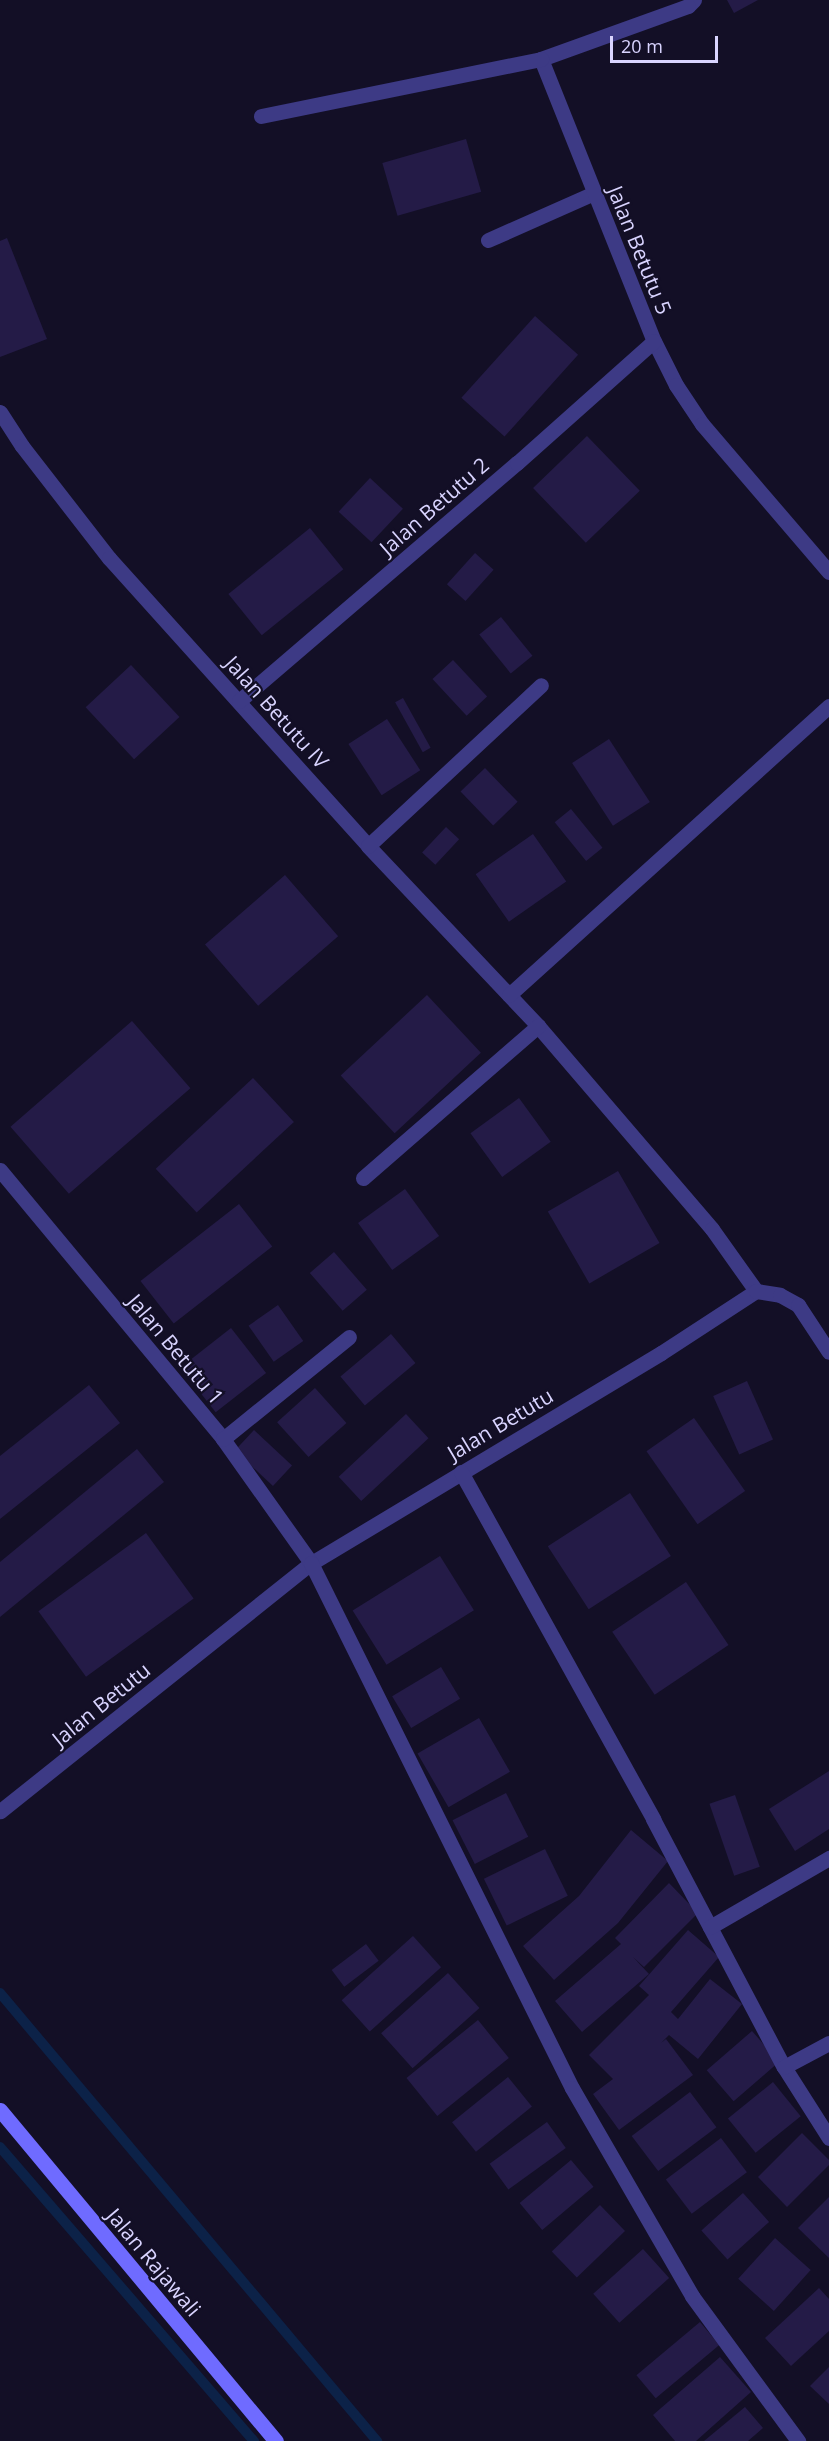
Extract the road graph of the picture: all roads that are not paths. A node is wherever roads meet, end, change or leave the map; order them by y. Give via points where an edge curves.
1 (694, 0) edge
2 (541, 59) junction
3 (261, 116) dead end
4 (594, 193) junction
5 (488, 240) dead end
6 (654, 341) junction
7 (0, 412) edge
8 (829, 572) edge
9 (541, 685) dead end
10 (239, 701) junction
11 (829, 706) edge
12 (368, 846) junction
13 (509, 995) junction
14 (538, 1026) junction
15 (0, 1170) edge
16 (363, 1178) dead end
17 (756, 1291) junction
18 (349, 1337) dead end
19 (829, 1352) edge
20 (223, 1439) junction
21 (461, 1473) junction
22 (311, 1563) junction
23 (0, 1811) edge
24 (829, 1858) edge
25 (710, 1927) junction
26 (829, 2043) edge
27 (783, 2067) junction
28 (0, 2110) edge
29 (829, 2138) edge
30 (276, 2441) edge
31 (798, 2441) edge

1 - 2 street via 688,6
2 - 3 street
2 - 4 street, Jalan Betutu 5
4 - 5 street
4 - 6 street, Jalan Betutu 5
6 - 8 street, Jalan Betutu 5 via 702,424
6 - 10 street, Jalan Betutu 2
7 - 10 street, Jalan Betutu IV via 109,558
9 - 12 street
10 - 12 street, Jalan Betutu IV
11 - 13 street
12 - 13 street, Jalan Betutu IV
13 - 14 street, Jalan Betutu IV
14 - 16 street
14 - 17 street via 712,1228
15 - 20 street, Jalan Betutu 1
17 - 19 street via 780,1295 798,1305
17 - 21 street, Jalan Betutu
18 - 20 street
20 - 22 street, Jalan Betutu 1
21 - 22 street, Jalan Betutu
21 - 25 street
22 - 23 street, Jalan Betutu
22 - 31 street, Jalan Betutu 1 via 572,2088 692,2296
24 - 25 street
25 - 27 street
26 - 27 street
27 - 29 street
28 - 30 main road, Jalan Rajawali

